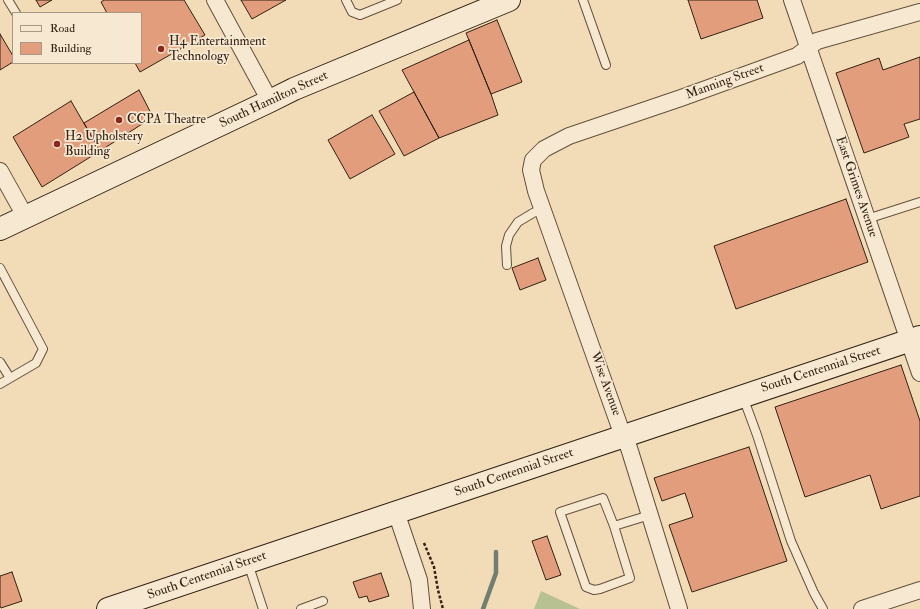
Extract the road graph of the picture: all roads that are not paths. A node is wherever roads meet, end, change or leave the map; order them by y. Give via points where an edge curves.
1 (8, 0) edge
2 (215, 0) edge
3 (346, 0) edge
4 (397, 0) edge
5 (509, 0) edge
6 (583, 0) edge
7 (792, 0) edge
8 (15, 12) edge
9 (920, 12) edge
10 (808, 47) junction
11 (606, 65) dead end
12 (270, 101) junction
13 (533, 160) joint
14 (0, 171) edge
15 (920, 202) edge
16 (542, 209) junction
17 (25, 216) junction
18 (867, 219) junction
19 (0, 228) edge
20 (507, 265) dead end
21 (1, 271) edge
22 (915, 339) edge
23 (0, 362) edge
24 (920, 373) edge
25 (10, 378) junction
26 (0, 384) edge
27 (743, 396) junction
28 (623, 436) junction
29 (396, 512) junction
30 (650, 515) junction
31 (614, 526) junction
32 (248, 562) junction
33 (920, 590) edge
34 (323, 601) dead end
35 (879, 606) edge
36 (108, 609) edge
37 (263, 609) edge
38 (300, 609) edge
39 (422, 609) edge
40 (679, 609) edge
41 (823, 609) edge
42 (862, 609) edge

1 - 8 lane
2 - 12 street
3 - 4 lane via 352,12 360,15
5 - 12 street, South Hamilton Street
6 - 11 lane
7 - 10 street, East Grimes Avenue
9 - 10 street, Manning Street via 817,40
10 - 13 street, Manning Street via 797,56 568,136 544,149
10 - 18 street, East Grimes Avenue
12 - 17 street, South Hamilton Street
13 - 16 street, Wise Avenue via 531,170
14 - 17 street
15 - 18 lane
16 - 20 lane via 518,222 509,235 506,246
16 - 28 street, Wise Avenue
17 - 19 street, South Hamilton Street
18 - 22 street, East Grimes Avenue
21 - 25 lane via 43,349 36,363
22 - 24 street, East Grimes Avenue
22 - 27 street, South Centennial Street
23 - 25 lane
25 - 26 lane
27 - 28 street, South Centennial Street
27 - 41 lane via 791,541
28 - 29 street, South Centennial Street
28 - 30 street, Wise Avenue
29 - 32 street, South Centennial Street
29 - 39 street via 419,580
30 - 31 lane
30 - 40 street, Wise Avenue
31 - 31 lane via 603,498 560,512 586,587 600,589 630,578
32 - 36 street, South Centennial Street
32 - 37 lane
33 - 35 street
34 - 38 lane
35 - 42 street

